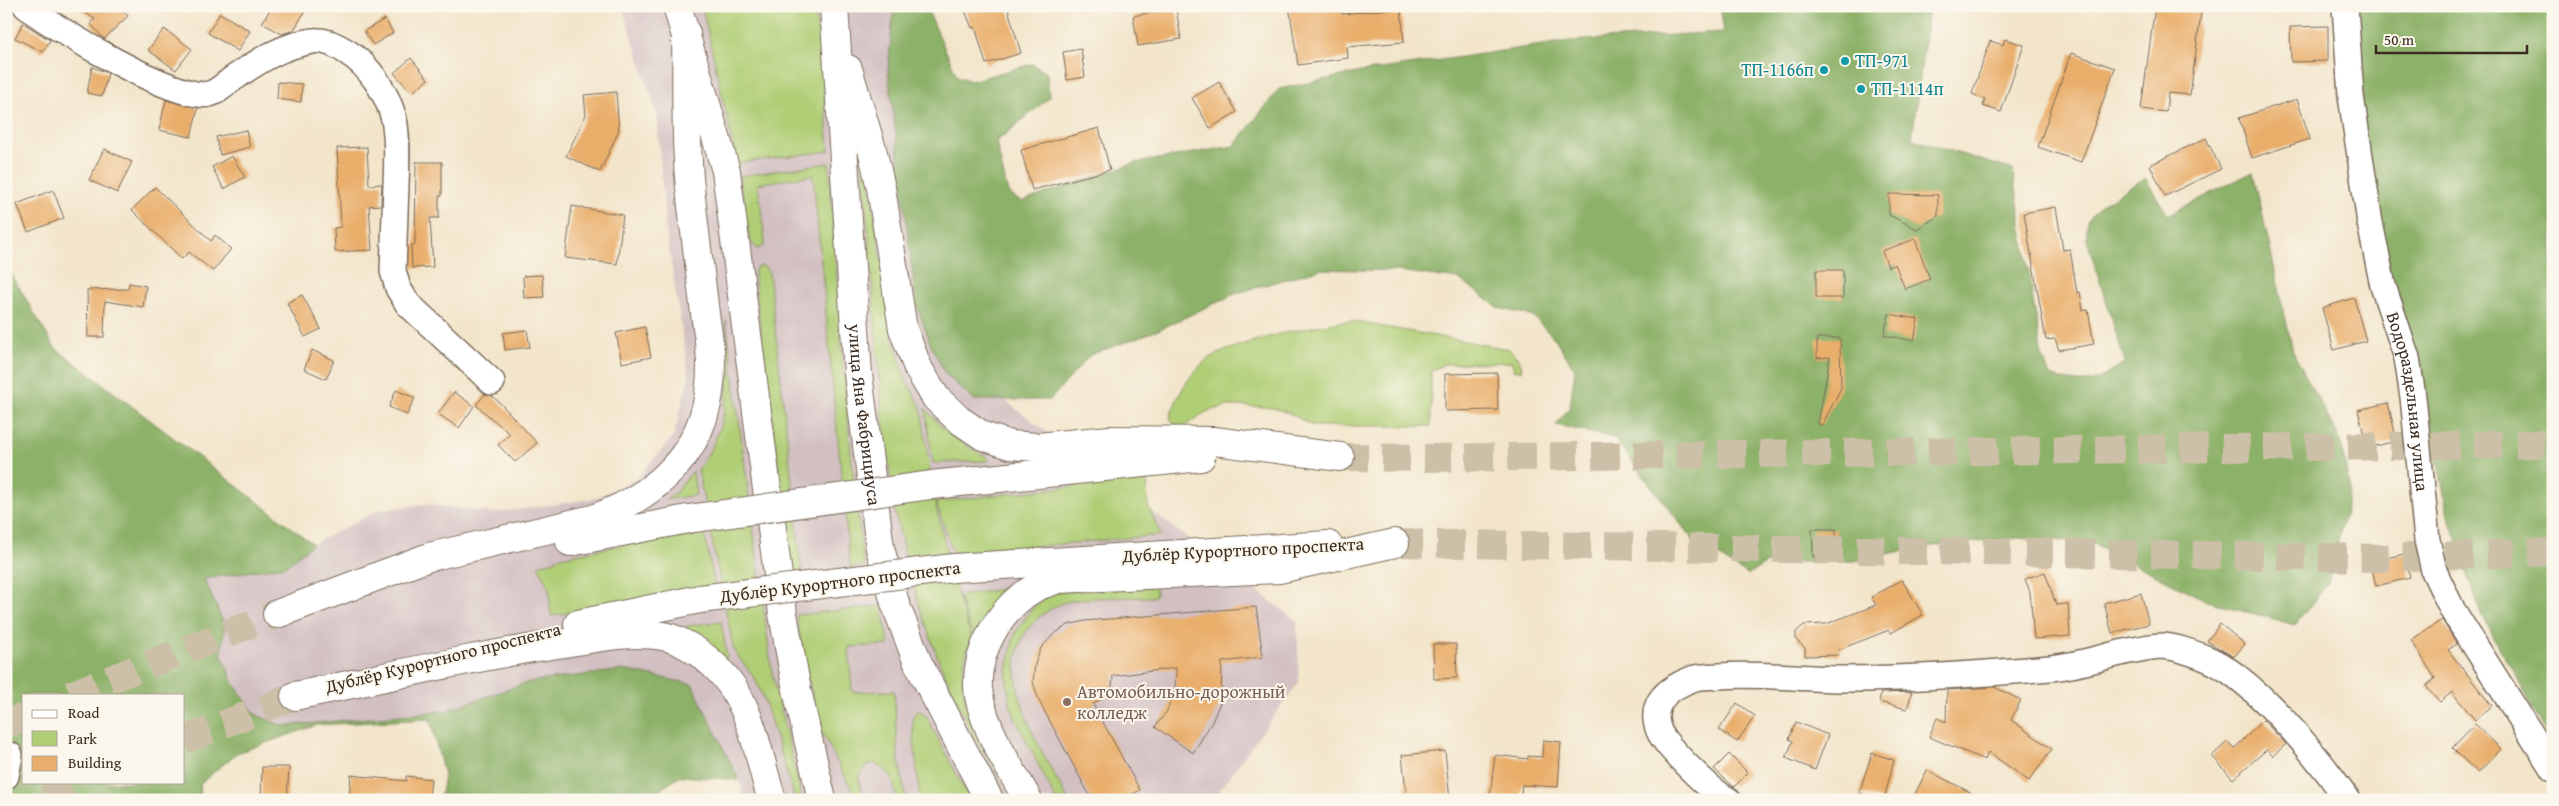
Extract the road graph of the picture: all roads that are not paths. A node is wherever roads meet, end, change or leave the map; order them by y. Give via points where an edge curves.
1 (26, 6) edge
2 (677, 6) edge
3 (2345, 6) edge
4 (835, 17) edge
5 (686, 33) junction
6 (492, 382) dead end
7 (2553, 770) edge
8 (772, 800) edge
9 (822, 800) edge
10 (989, 800) edge
11 (1028, 800) edge
12 (1728, 800) edge
13 (2348, 800) edge

1 - 6 street via 116,62 173,88 200,94 219,89 267,56 293,45 315,40 329,43 357,58 381,88 394,121 393,271 398,288 408,304
2 - 5 main road
3 - 7 street, Водораздельная улица via 2351,96 2370,223 2383,286 2407,358 2427,540 2434,571 2453,611
4 - 5 main road, bridge via 874,159 903,329 918,368 936,398 958,419 983,436 1010,445 1037,447 1110,440 1214,441 1340,457 1208,456 931,485 688,519 411,577 277,614 429,557 593,519 618,510 646,494 691,446 706,411 711,364 688,176
4 - 10 main road, улица Яна Фабрициуса via 858,374 880,548 895,603 918,664
5 - 9 main road via 726,171 783,614
8 - 11 main road, Дублёр Курортного проспекта, bridge via 739,698 709,661 686,645 665,636 639,634 599,638 495,653 296,696 485,644 700,599 953,568 1395,542 1279,570 1058,580 1037,587 997,623 985,645 979,667 979,695 987,721
12 - 13 street via 1675,752 1661,735 1655,721 1655,709 1662,696 1694,678 1735,675 1844,679 2053,668 2161,646 2206,658 2246,684 2296,734

